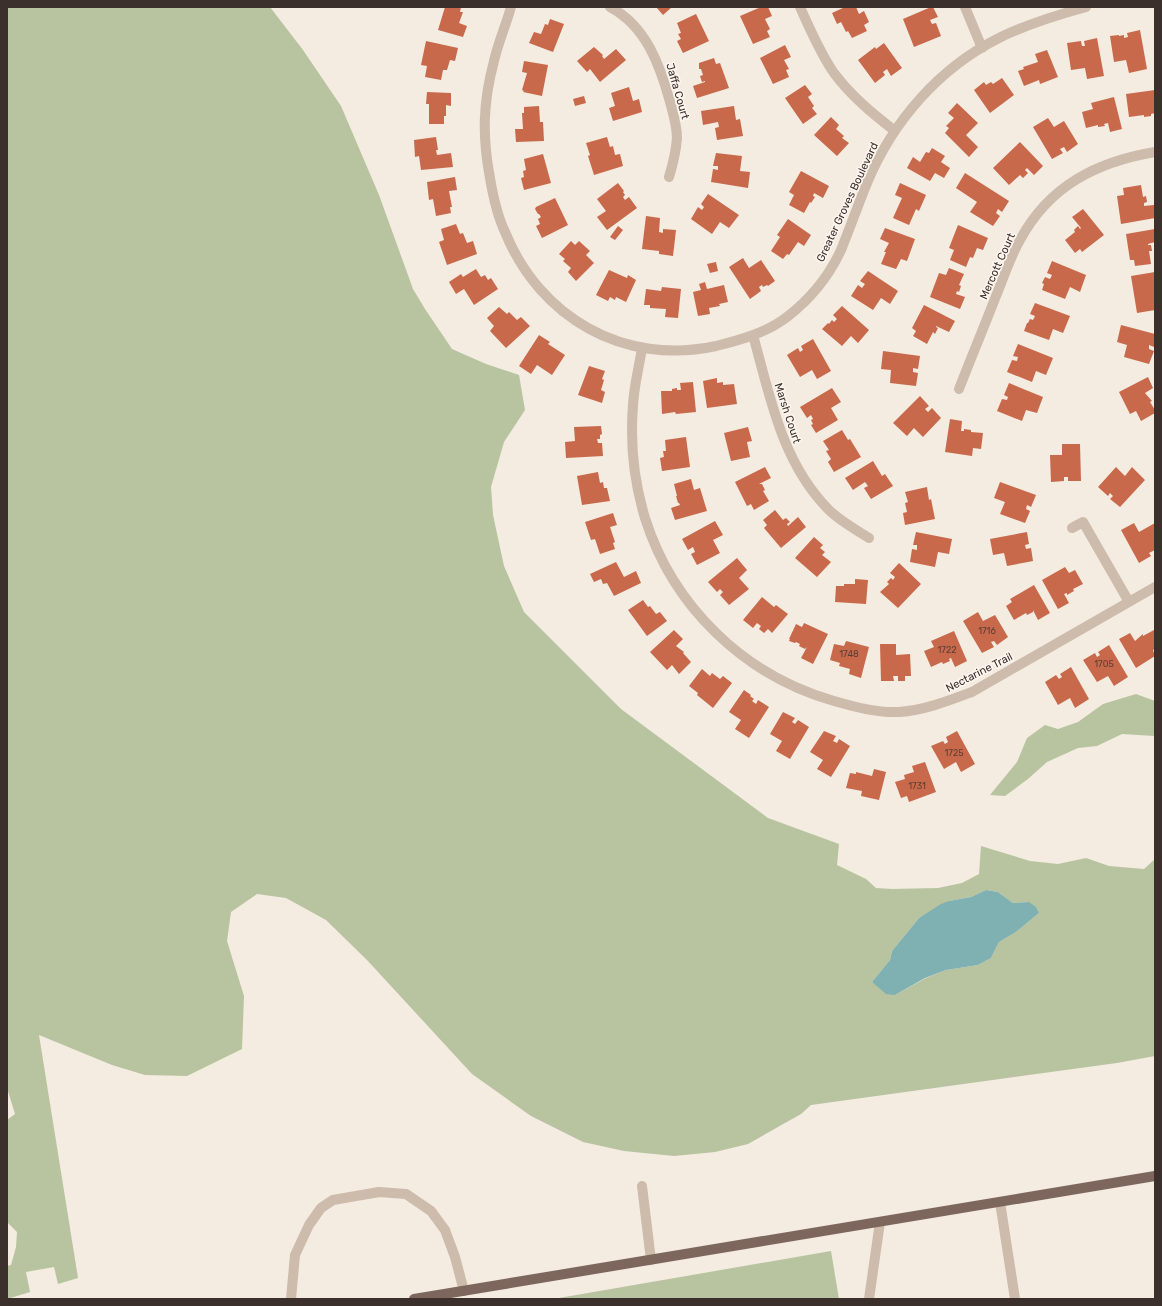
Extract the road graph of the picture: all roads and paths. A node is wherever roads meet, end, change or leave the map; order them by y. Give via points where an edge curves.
1 (511, 7) edge
2 (610, 7) edge
3 (800, 7) edge
4 (965, 7) edge
5 (1086, 7) edge
6 (982, 48) junction
7 (895, 131) junction
8 (1155, 152) edge
9 (670, 177) dead end
10 (753, 335) junction
11 (642, 348) junction
12 (959, 389) dead end
13 (1072, 528) dead end
14 (869, 538) dead end
15 (1155, 587) edge
16 (1129, 602) junction
17 (1155, 1176) edge
18 (642, 1186) dead end
19 (1000, 1202) junction
20 (880, 1222) junction
21 (651, 1260) junction
22 (464, 1291) junction
23 (291, 1299) edge
24 (414, 1299) edge
25 (869, 1299) edge
26 (1015, 1299) edge

1 - 11 street, Greater Groves Boulevard via 494,59 484,122 491,185 505,233 529,276 558,307 600,335
2 - 9 street, Jaffa Court via 639,30 664,79 677,136
3 - 7 street via 834,73 870,112
4 - 6 street
5 - 6 street, Greater Groves Boulevard via 1025,26
6 - 7 street, Greater Groves Boulevard via 937,81
7 - 10 street, Greater Groves Boulevard via 869,179 841,250 816,289 785,318
8 - 12 street, Mercott Court via 1118,160 1090,171 1049,200 1032,220 1015,249
10 - 11 street, Greater Groves Boulevard via 704,348 678,351
10 - 14 street, Marsh Court via 776,420 798,469 829,510
11 - 16 street, Nectarine Trail via 631,430 637,485 654,544 692,608 725,642 746,659 792,686 823,698 881,712 920,710 972,692
13 - 16 street via 1083,522
15 - 16 street, Nectarine Trail
17 - 19 main road
18 - 21 street
19 - 20 main road
19 - 26 street
20 - 21 main road
20 - 25 street
21 - 22 main road
22 - 23 street via 445,1230 431,1211 406,1194 379,1192 333,1200 321,1208 309,1225 295,1255
22 - 24 main road

